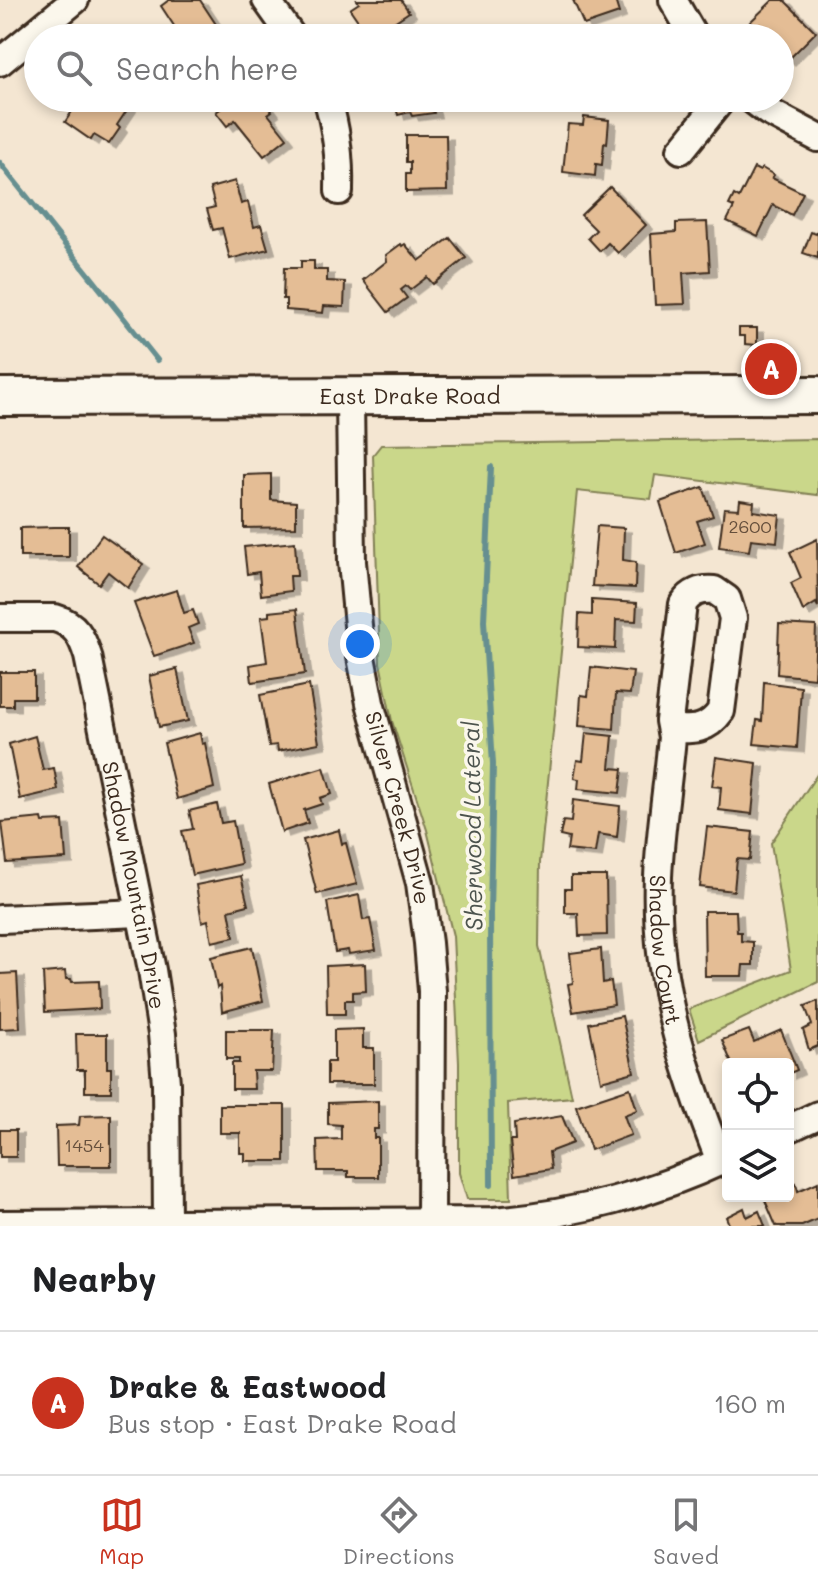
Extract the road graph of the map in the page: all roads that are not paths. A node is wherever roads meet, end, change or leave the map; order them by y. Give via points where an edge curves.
1 (75, 0) edge
2 (266, 0) edge
3 (673, 0) edge
4 (46, 24) edge
5 (283, 24) edge
6 (687, 24) edge
7 (24, 42) edge
8 (0, 62) edge
9 (331, 112) edge
10 (712, 112) edge
11 (769, 112) edge
12 (818, 138) edge
13 (681, 150) dead end
14 (339, 191) dead end
15 (818, 395) edge
16 (0, 397) edge
17 (350, 397) junction
18 (0, 618) edge
19 (671, 729) junction
20 (140, 913) junction
21 (0, 919) edge
22 (818, 1115) edge
23 (794, 1126) edge
24 (722, 1154) edge
25 (722, 1160) edge
26 (431, 1221) junction
27 (167, 1223) junction
28 (0, 1224) edge
29 (299, 1224) edge
30 (27, 1225) edge

1 - 4 street
2 - 5 street
3 - 6 street
7 - 8 street
9 - 14 street via 340,155
10 - 13 street
11 - 12 street
15 - 17 main road, East Drake Road
16 - 17 main road, East Drake Road
17 - 26 street, Silver Creek Drive via 352,562 361,657 420,883 428,943
18 - 20 street, Shadow Mountain Drive via 55,618 76,629 83,641
19 - 19 street, Shadow Court via 700,729 721,711 733,618 727,599 714,590 697,591 683,604
19 - 24 street, Shadow Court via 658,876 664,974 675,1034
20 - 21 street
20 - 27 street, Shadow Mountain Drive via 162,1034
22 - 23 street
25 - 26 street via 645,1193 595,1207 534,1218
26 - 29 street
27 - 29 street
27 - 30 street
28 - 30 street

